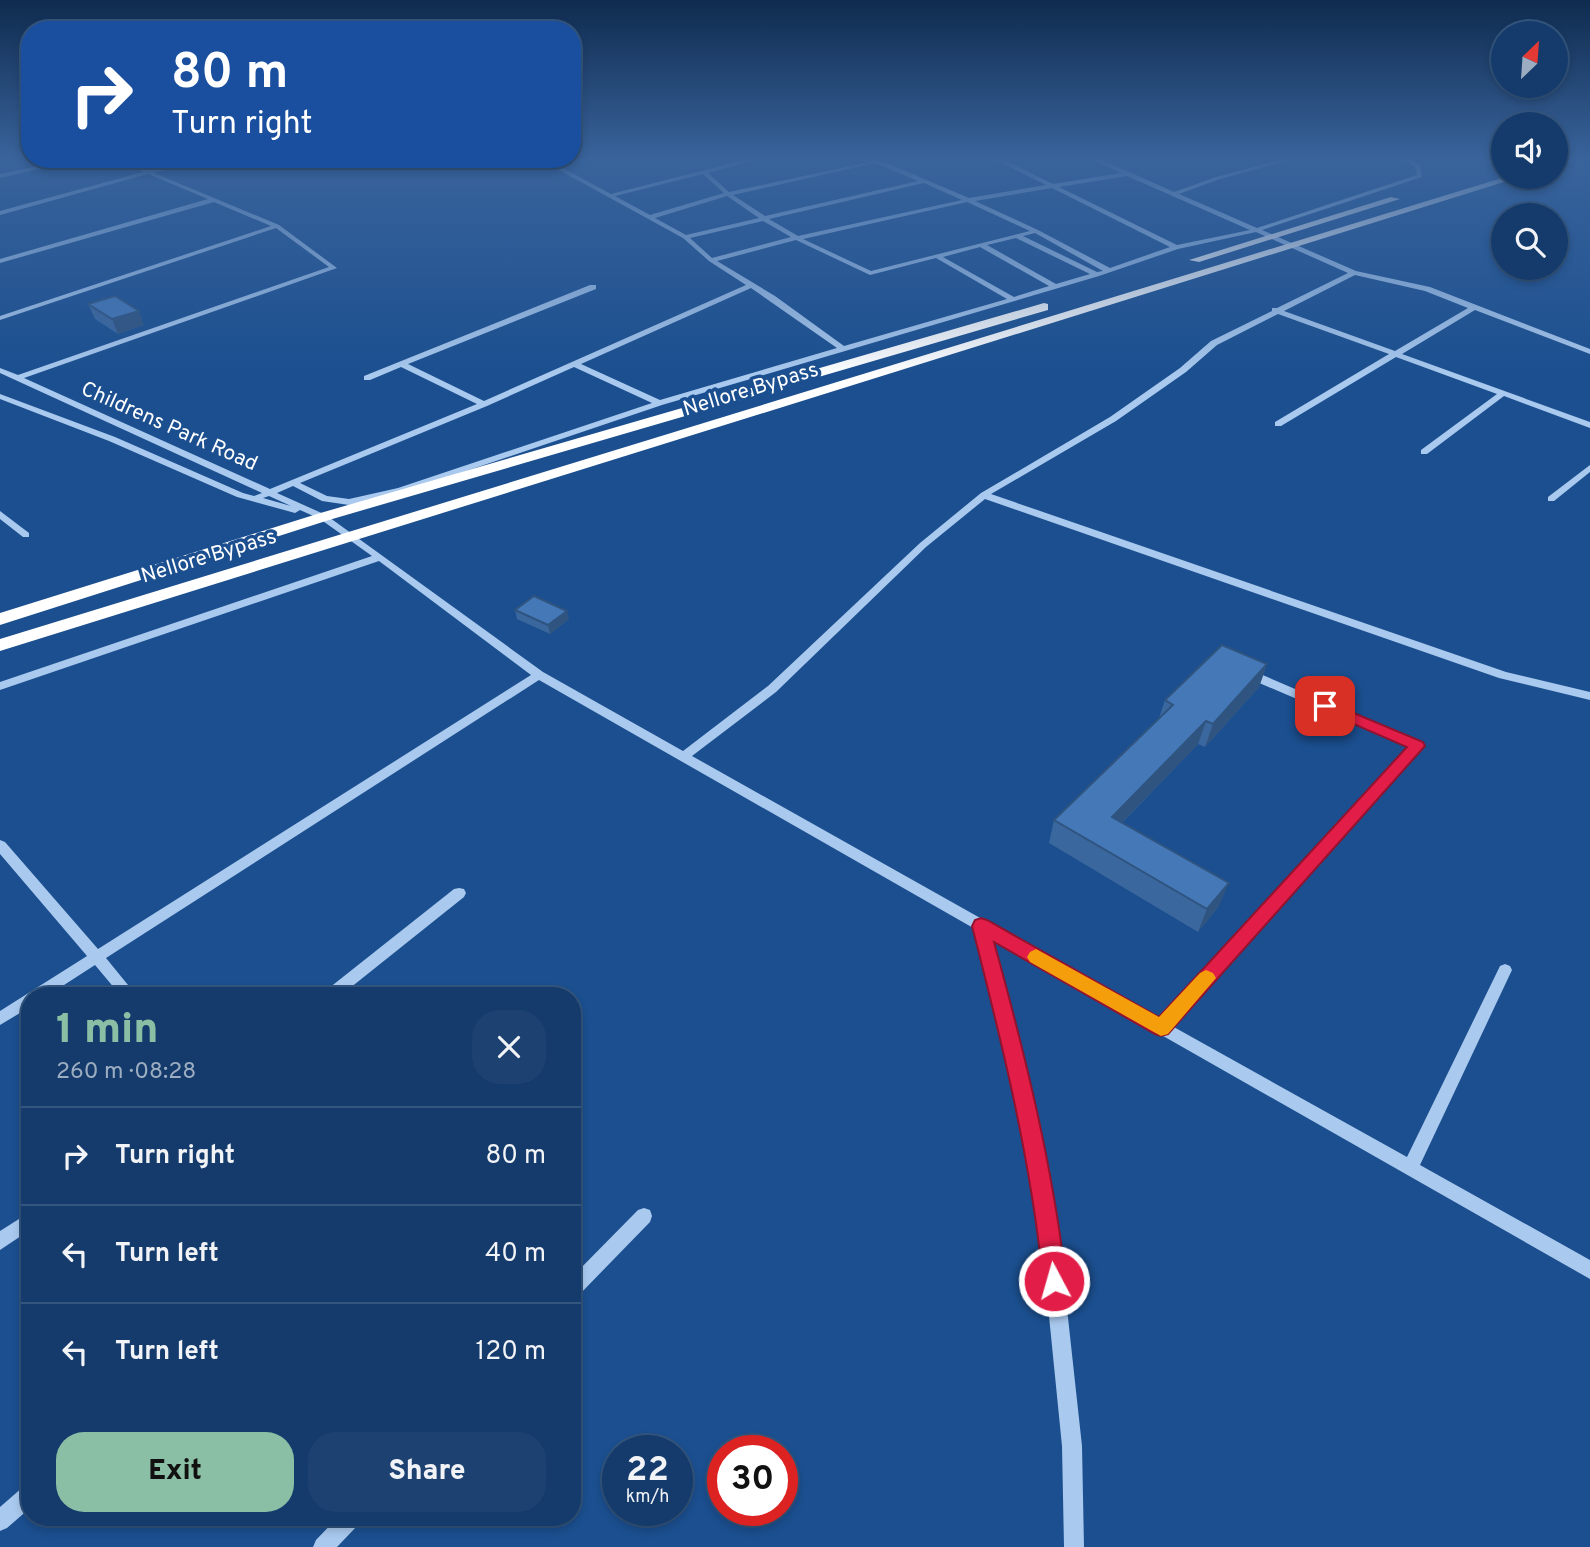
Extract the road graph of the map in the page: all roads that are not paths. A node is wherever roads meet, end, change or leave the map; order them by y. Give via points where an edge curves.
1 (104, 231) edge
2 (261, 231) edge
3 (284, 231) edge
4 (674, 231) edge
5 (713, 231) edge
6 (785, 231) edge
7 (828, 231) edge
8 (1036, 231) joint
9 (1144, 231) edge
10 (1251, 231) edge
11 (1260, 231) edge
12 (1288, 231) edge
13 (1341, 231) edge
14 (1017, 236) junction
15 (1272, 236) junction
16 (685, 237) junction
17 (797, 238) junction
18 (981, 245) junction
19 (1293, 246) junction
20 (1176, 247) junction
21 (937, 256) junction
22 (711, 260) junction
23 (0, 261) edge
24 (1109, 271) junction
25 (1354, 273) junction
26 (1097, 275) junction
27 (751, 285) junction
28 (593, 287) dead end
29 (1056, 287) junction
30 (1014, 300) junction
31 (1473, 307) junction
32 (1275, 310) junction
33 (0, 318) edge
34 (844, 351) junction
35 (1590, 352) edge
36 (1394, 354) junction
37 (401, 364) junction
38 (575, 364) junction
39 (0, 370) edge
40 (18, 378) junction
41 (367, 378) dead end
42 (1503, 393) junction
43 (0, 396) edge
44 (659, 403) junction
45 (484, 404) junction
46 (1278, 424) dead end
47 (1590, 425) edge
48 (1424, 452) dead end
49 (1590, 468) edge
50 (295, 484) junction
51 (272, 493) junction
52 (984, 495) junction
53 (254, 499) junction
54 (1551, 499) dead end
55 (0, 514) edge
56 (323, 517) junction
57 (26, 535) dead end
58 (349, 535) junction
59 (380, 557) junction
60 (0, 619) edge
61 (0, 645) edge
62 (1232, 666) edge
63 (539, 675) junction
64 (0, 686) edge
65 (1590, 696) edge
66 (683, 757) junction
67 (0, 845) edge
68 (6, 861) edge
69 (459, 893) dead end
70 (981, 926) junction
71 (94, 956) junction
72 (1505, 970) dead end
73 (48, 987) edge
74 (122, 987) edge
75 (340, 987) edge
76 (21, 1005) edge
77 (0, 1019) edge
78 (1161, 1028) junction
79 (1410, 1168) junction
80 (644, 1216) dead end
81 (21, 1226) edge
82 (0, 1241) edge
83 (1590, 1270) edge
84 (581, 1281) edge
85 (21, 1502) edge
86 (0, 1521) edge
87 (343, 1526) edge
88 (323, 1547) edge
89 (1074, 1547) edge

1 - 23 street
2 - 33 street
3 - 40 street via 334,268
4 - 16 street
5 - 16 street
6 - 17 street
7 - 17 street
8 - 14 street
8 - 24 street
9 - 20 street
10 - 20 street
11 - 15 street
12 - 15 highway, Nellore Bypass
13 - 19 highway, Nellore Bypass
14 - 18 street
14 - 26 street
15 - 19 street
15 - 56 highway, Nellore Bypass
16 - 22 street
17 - 21 street via 870,273
17 - 22 street
18 - 21 street
18 - 29 street
19 - 25 street
19 - 58 highway, Nellore Bypass
20 - 24 street
21 - 30 street
22 - 27 street
24 - 26 street
25 - 31 street via 1427,289
25 - 32 street
26 - 29 street
27 - 34 street
27 - 38 street
28 - 37 street
29 - 30 street
30 - 34 street
31 - 35 street
31 - 36 street
32 - 36 street
32 - 52 street via 1214,342 1184,370 1113,419
34 - 44 street
36 - 42 street
36 - 46 street
37 - 41 street
37 - 45 street
38 - 44 street
38 - 45 street
39 - 40 street, Childrens Park Road
40 - 51 street, Childrens Park Road
42 - 47 street
42 - 48 street
43 - 53 street, Childrens Park Road
44 - 50 street via 401,490 349,502 325,499
45 - 50 street
49 - 54 street
50 - 51 street
51 - 53 street
51 - 56 street, Childrens Park Road
52 - 65 street via 1503,675
52 - 66 street via 923,545 772,689
53 - 56 street, Childrens Park Road
55 - 57 street
56 - 58 street
56 - 60 highway, Nellore Bypass
58 - 59 street
58 - 61 highway, Nellore Bypass
59 - 63 street
59 - 64 street
62 - 78 street via 1418,746
63 - 66 street
63 - 71 street
66 - 70 street
67 - 68 street
68 - 71 street
69 - 75 street
70 - 78 street
70 - 89 street via 1016,1057 1049,1226 1072,1446
71 - 73 street
71 - 74 street
72 - 79 street
76 - 77 street
78 - 79 street
79 - 83 street
80 - 84 street
81 - 82 street
85 - 86 street
87 - 88 street

